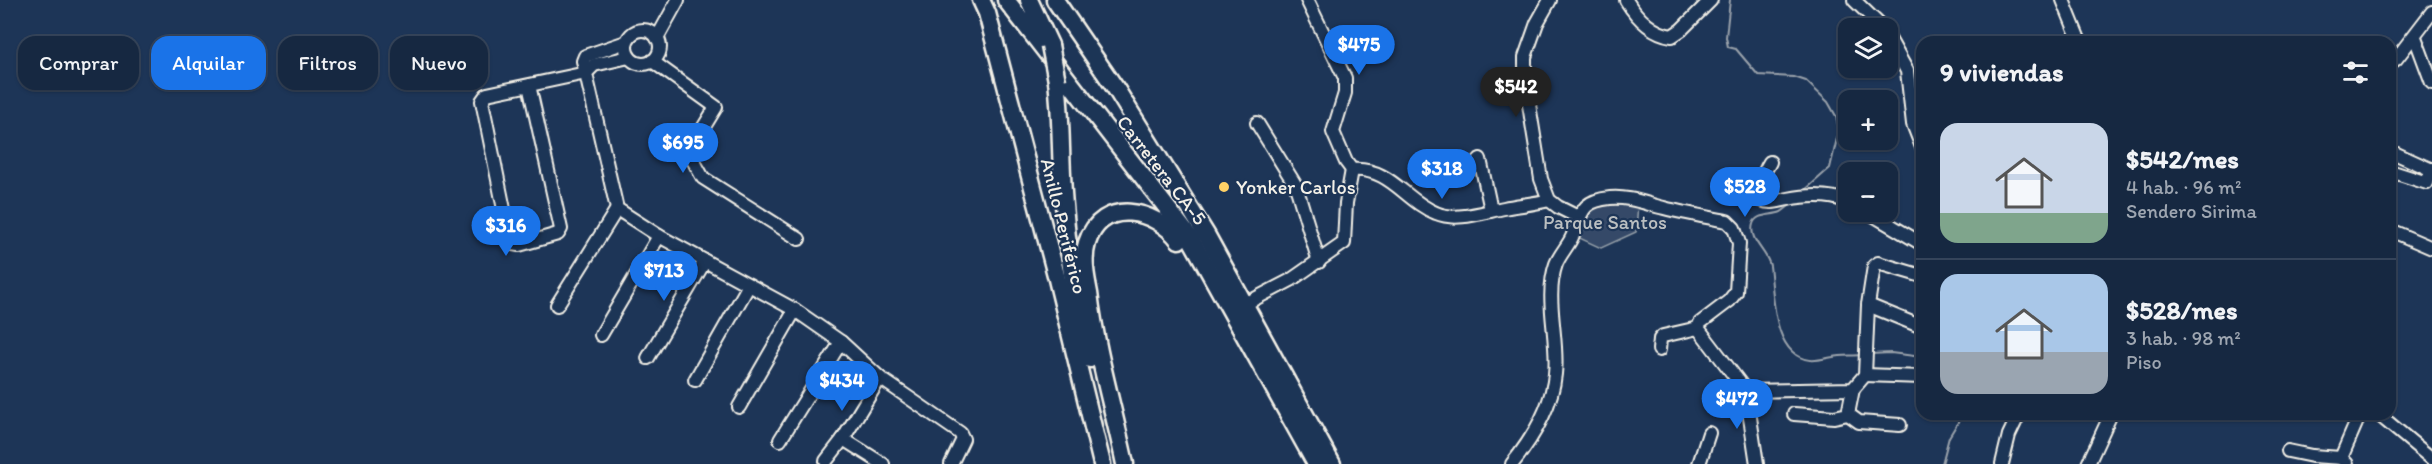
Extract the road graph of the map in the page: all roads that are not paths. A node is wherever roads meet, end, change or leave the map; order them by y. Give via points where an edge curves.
1 (678, 0) edge
2 (981, 0) edge
3 (1006, 0) edge
4 (1029, 0) edge
5 (1055, 0) edge
6 (1307, 0) edge
7 (1550, 0) edge
8 (1626, 0) edge
9 (1711, 0) edge
10 (1854, 0) edge
11 (2063, 0) edge
12 (2432, 12) edge
13 (1873, 18) edge
14 (2078, 36) edge
15 (2415, 37) junction
16 (657, 38) junction
17 (626, 42) junction
18 (1898, 55) edge
19 (629, 57) junction
20 (2396, 59) edge
21 (652, 61) junction
22 (586, 73) junction
23 (2432, 82) edge
24 (528, 85) junction
25 (1257, 123) dead end
26 (1916, 132) edge
27 (2396, 154) edge
28 (1480, 159) dead end
29 (1770, 162) dead end
30 (1352, 170) junction
31 (2432, 170) edge
32 (2396, 173) edge
33 (1838, 197) edge
34 (1550, 200) junction
35 (618, 209) junction
36 (1491, 210) junction
37 (1578, 216) junction
38 (1885, 222) edge
39 (2396, 233) edge
40 (659, 236) junction
41 (799, 239) dead end
42 (1916, 240) edge
43 (2432, 248) edge
44 (705, 261) junction
45 (1320, 262) junction
46 (1916, 274) edge
47 (748, 285) junction
48 (1245, 304) junction
49 (557, 305) dead end
50 (1868, 305) junction
51 (795, 310) junction
52 (1916, 325) edge
53 (1698, 328) junction
54 (601, 335) dead end
55 (841, 342) junction
56 (1659, 350) dead end
57 (648, 358) dead end
58 (1272, 369) junction
59 (1865, 375) junction
60 (1916, 377) edge
61 (880, 378) junction
62 (694, 380) dead end
63 (1853, 389) junction
64 (1746, 391) junction
65 (739, 407) dead end
66 (1794, 414) dead end
67 (1848, 414) junction
68 (2016, 420) edge
69 (2108, 420) edge
70 (2359, 420) edge
71 (2385, 420) edge
72 (1900, 425) dead end
73 (1709, 433) dead end
74 (843, 439) junction
75 (780, 440) dead end
76 (2288, 451) dead end
77 (2432, 459) edge
78 (826, 461) dead end
79 (2344, 461) edge
80 (883, 464) edge
81 (951, 464) edge
82 (1102, 464) edge
83 (1117, 464) edge
84 (1125, 464) edge
85 (1317, 464) edge
86 (1332, 464) edge
87 (1512, 464) edge
88 (1699, 464) edge
89 (1756, 464) edge
90 (2002, 464) edge
91 (2088, 464) edge

1 - 16 street
2 - 82 highway, Anillo Periférico via 1013,110
3 - 58 highway, Carretera CA-5 via 1191,239
4 - 83 highway, Anillo Periférico, bridge via 1050,45 1057,81 1071,273
5 - 48 highway, Carretera CA-5 via 1116,89
6 - 30 street via 1345,78 1345,93 1333,132
7 - 34 street via 1537,23 1524,65 1536,156
8 - 9 street via 1652,29 1672,36
10 - 13 street
11 - 14 street
12 - 15 street
15 - 20 street
15 - 23 street
16 - 17 street via 640,30
16 - 21 street via 659,51
17 - 19 street
17 - 22 street via 585,56
18 - 26 street via 1907,71
19 - 21 street via 639,63
19 - 22 street via 594,65
21 - 41 street via 716,106 694,149 693,160 703,178
22 - 24 street
22 - 35 street
24 - 24 street via 488,94 482,101 510,239 519,245 558,234 561,229
25 - 45 street via 1296,186
27 - 31 street
28 - 36 street
29 - 33 street via 1759,189 1761,200 1770,204 1813,195
30 - 36 street via 1389,178 1419,205 1438,214 1472,215
30 - 45 street via 1344,243
31 - 32 street via 2427,183
34 - 36 street
34 - 37 street
35 - 40 street
35 - 49 street
37 - 53 street via 1594,201 1619,198 1727,221 1739,243 1736,292
37 - 87 street via 1553,278 1552,389 1535,430
38 - 42 street
39 - 43 street
40 - 44 street
40 - 54 street
44 - 47 street
44 - 57 street
45 - 48 street
46 - 50 street via 1878,263 1874,266
47 - 51 street
47 - 62 street
48 - 58 highway, Carretera CA-5
50 - 52 street
50 - 59 street
51 - 55 street
51 - 65 street
53 - 56 street via 1663,336
53 - 64 street
55 - 61 street
55 - 75 street
58 - 84 highway via 1167,226 1149,216 1128,212 1104,220 1087,243 1085,258 1096,341
58 - 85 highway
58 - 86 highway
59 - 60 street
59 - 63 street
61 - 74 street
61 - 81 street via 960,433 963,439
63 - 64 street
63 - 67 street
64 - 89 street
66 - 67 street
67 - 72 street via 1859,422
68 - 90 street
69 - 91 street
70 - 79 street
71 - 77 street
73 - 88 street
74 - 78 street
74 - 80 street
76 - 79 street

